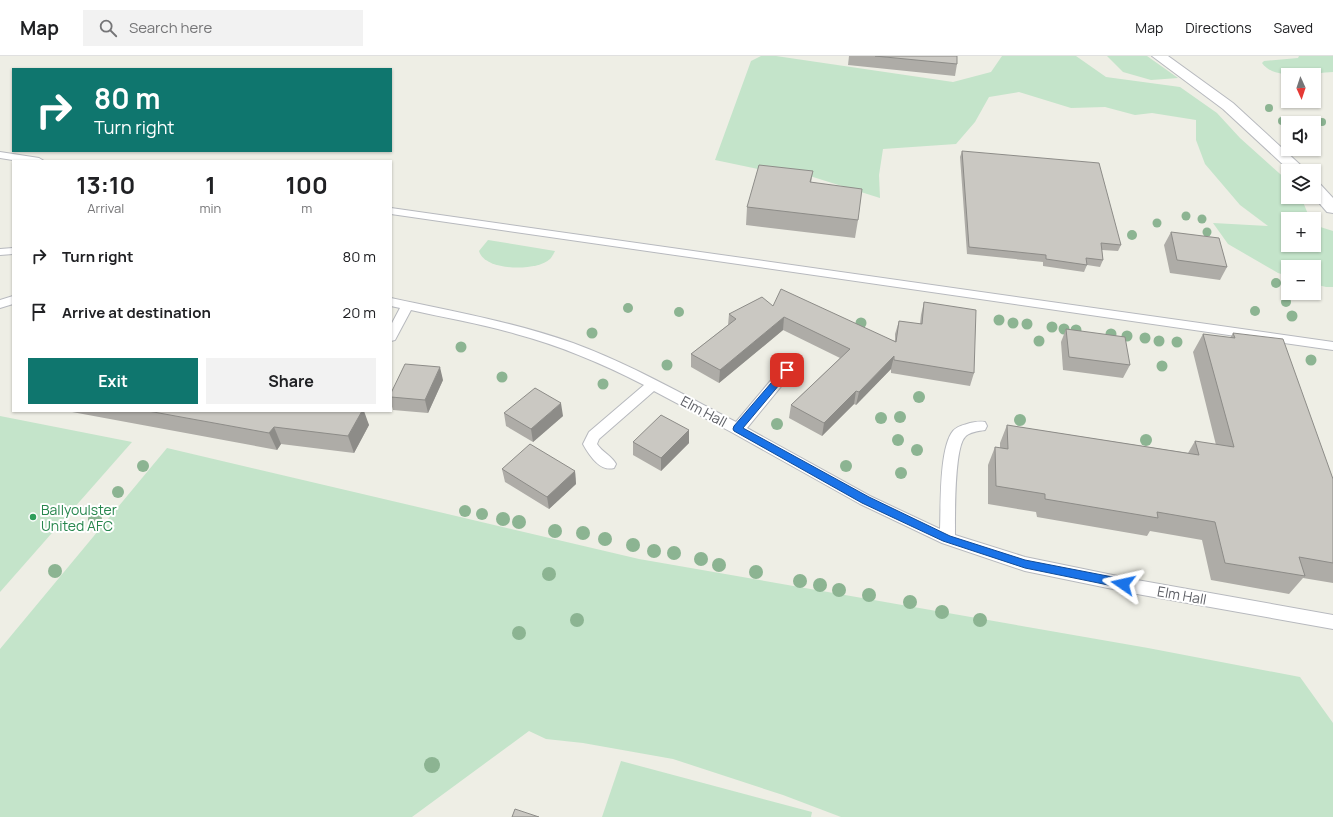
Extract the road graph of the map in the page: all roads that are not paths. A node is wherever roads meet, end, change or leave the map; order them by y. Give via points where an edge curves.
1 (1159, 56) edge
2 (0, 155) edge
3 (32, 160) edge
4 (1291, 164) edge
5 (1321, 195) edge
6 (1333, 208) edge
7 (392, 211) edge
8 (12, 251) edge
9 (0, 252) edge
10 (12, 300) edge
11 (392, 302) edge
12 (0, 304) edge
13 (408, 305) junction
14 (392, 335) edge
15 (1333, 346) edge
16 (787, 370) dead end
17 (654, 384) junction
18 (980, 426) dead end
19 (738, 429) junction
20 (610, 464) dead end
21 (947, 539) junction
22 (1333, 622) edge

1 - 4 street via 1228,106
2 - 3 lane
5 - 6 street
7 - 15 lane
8 - 9 lane
10 - 12 lane
11 - 13 lane, Elm Hall
13 - 14 lane
13 - 17 lane, Elm Hall via 518,330 568,346 616,364
16 - 19 lane
17 - 19 lane, Elm Hall
17 - 20 lane via 594,436 590,444 595,452
18 - 21 lane via 958,434 954,442
19 - 21 lane, Elm Hall via 865,500
21 - 22 lane, Elm Hall via 1025,564

